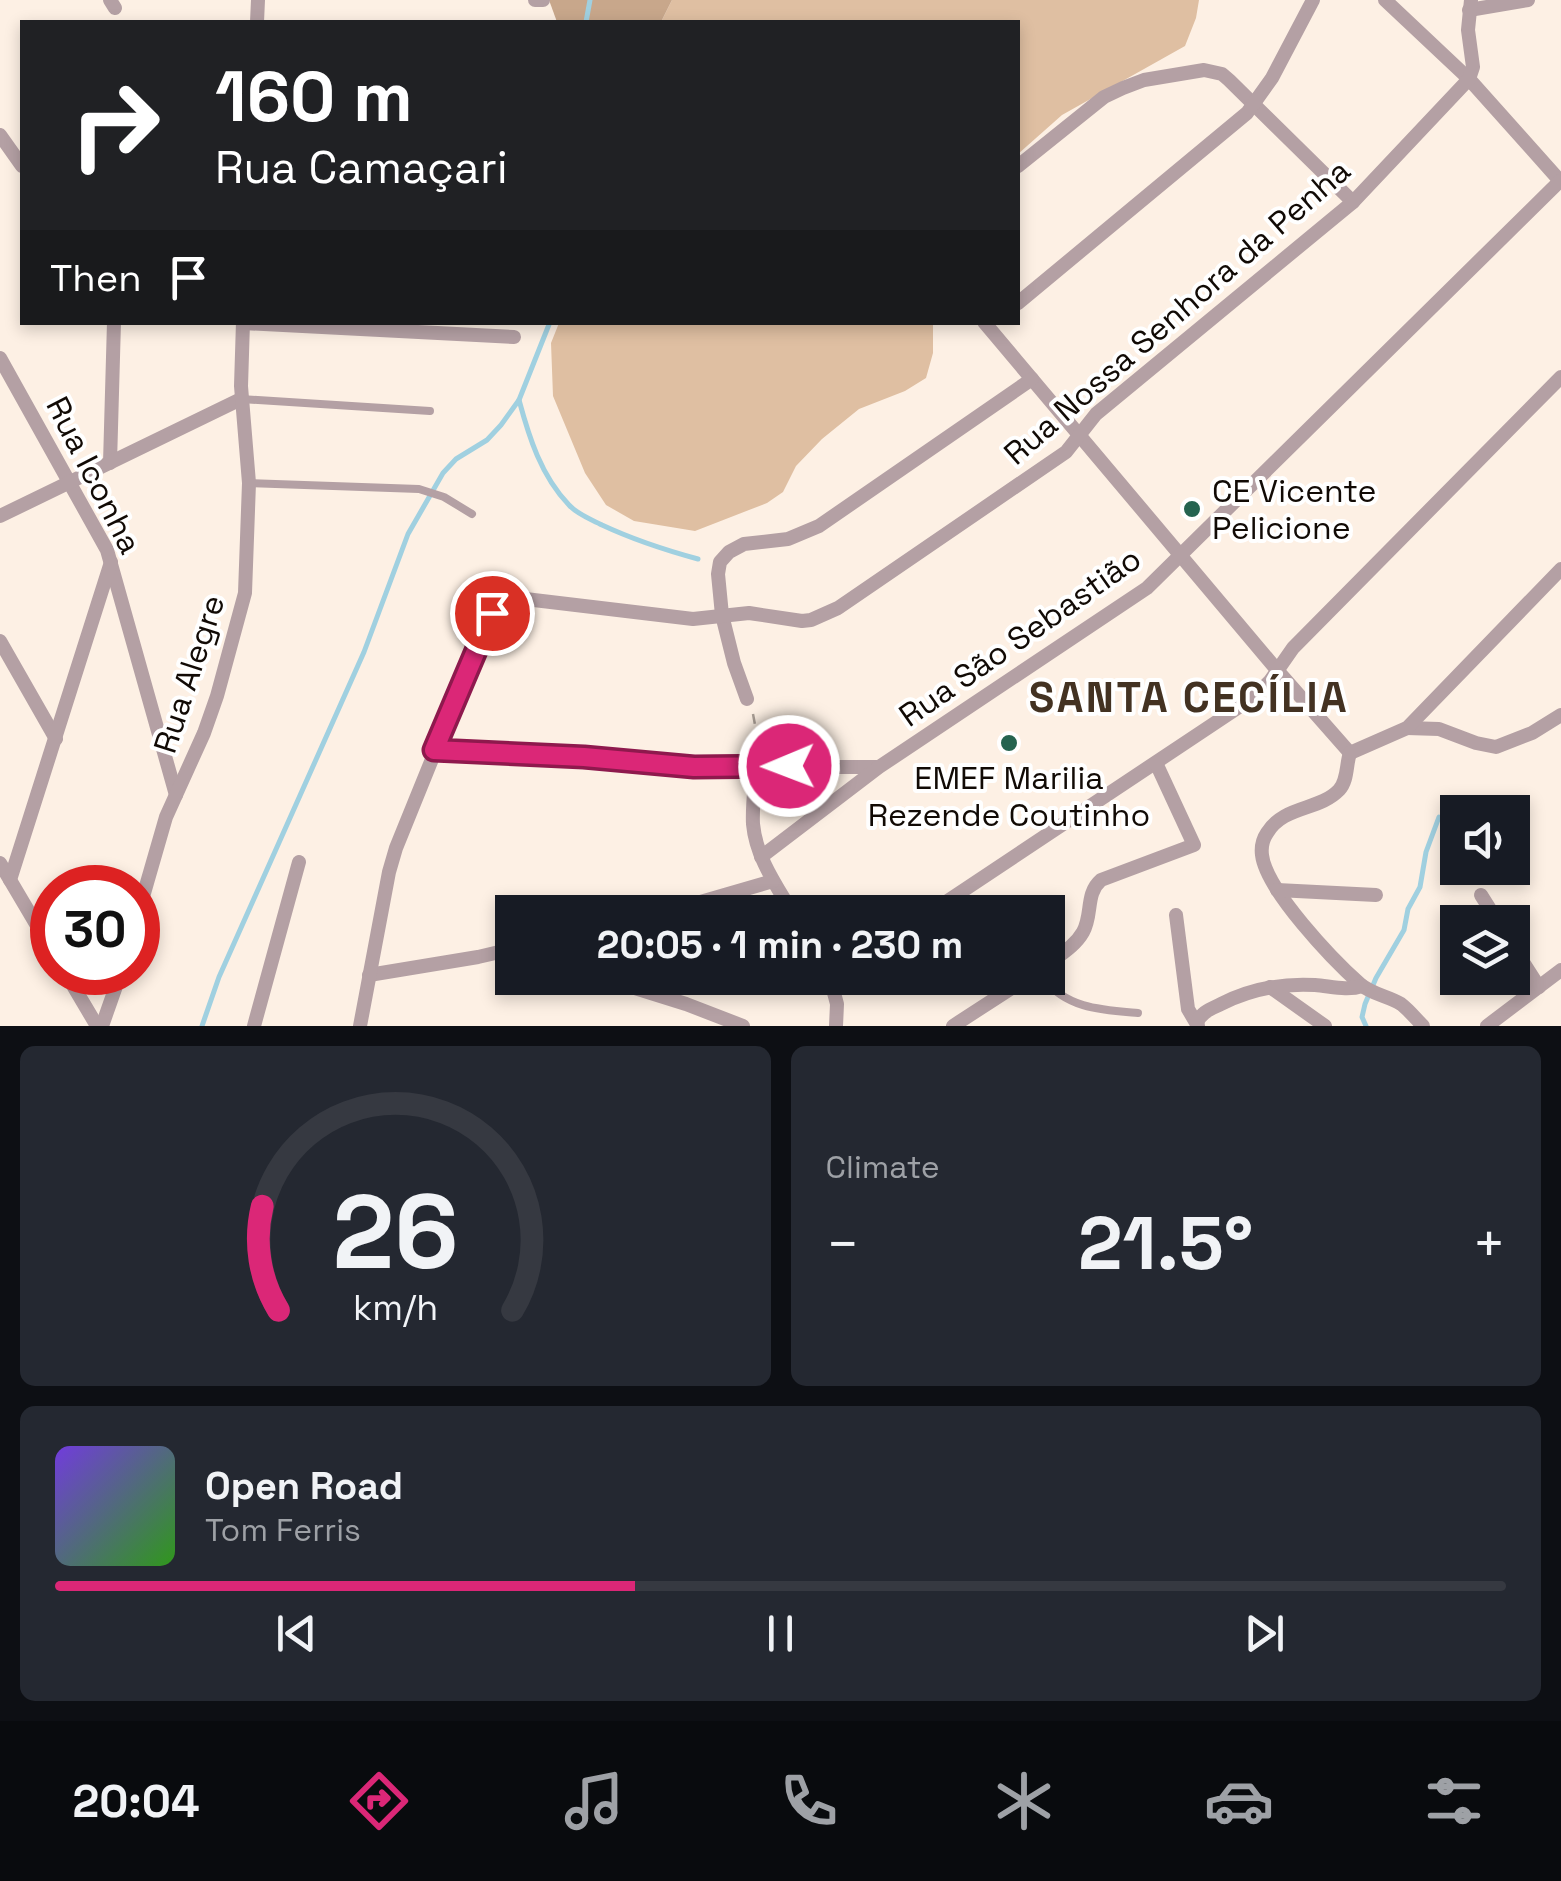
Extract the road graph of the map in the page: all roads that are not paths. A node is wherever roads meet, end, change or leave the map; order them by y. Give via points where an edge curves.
1 (536, 0) edge
2 (543, 0) edge
3 (1313, 0) edge
4 (1385, 0) edge
5 (1528, 0) edge
6 (1470, 5) edge
7 (1469, 79) junction
8 (1254, 104) junction
9 (0, 135) edge
10 (20, 163) edge
11 (1020, 164) edge
12 (1561, 182) edge
13 (1353, 202) junction
14 (1020, 301) edge
15 (114, 325) edge
16 (243, 325) edge
17 (279, 325) edge
18 (990, 325) edge
19 (514, 338) dead end
20 (0, 358) edge
21 (1561, 377) edge
22 (1032, 380) junction
23 (241, 400) junction
24 (430, 411) dead end
25 (1079, 434) junction
26 (110, 463) junction
27 (71, 482) junction
28 (249, 482) junction
29 (472, 514) dead end
30 (0, 516) edge
31 (1182, 555) junction
32 (111, 562) junction
33 (1561, 569) edge
34 (722, 615) junction
35 (0, 642) edge
36 (1276, 670) junction
37 (747, 699) road end
38 (1561, 715) edge
39 (1407, 728) junction
40 (56, 739) junction
41 (434, 750) junction
42 (1350, 753) junction
43 (1156, 763) junction
44 (879, 767) junction
45 (756, 768) junction
46 (177, 796) junction
47 (762, 857) junction
48 (299, 862) dead end
49 (0, 863) edge
50 (152, 865) edge
51 (10, 880) junction
52 (773, 881) junction
53 (1277, 890) junction
54 (725, 895) edge
55 (782, 895) edge
56 (957, 895) edge
57 (1376, 895) dead end
58 (1481, 895) dead end
59 (1487, 905) edge
60 (30, 914) edge
61 (1176, 916) dead end
62 (1065, 951) edge
63 (495, 953) edge
64 (1561, 970) edge
65 (1530, 972) edge
66 (369, 975) junction
67 (1362, 986) junction
68 (1270, 987) junction
69 (1540, 987) junction
70 (80, 995) edge
71 (112, 995) edge
72 (657, 995) edge
73 (835, 995) edge
74 (1001, 995) edge
75 (1061, 995) edge
76 (1138, 1013) dead end
77 (1198, 1024) edge
78 (100, 1026) edge
79 (254, 1026) edge
80 (360, 1026) edge
81 (743, 1026) edge
82 (836, 1026) edge
83 (953, 1026) edge
84 (1325, 1026) edge
85 (1423, 1026) edge
86 (1486, 1026) edge

1 - 2 street
3 - 8 street
4 - 7 street
5 - 6 street
6 - 7 street
7 - 12 street
7 - 13 street, Rua Nossa Senhora da Penha
8 - 11 street via 1214,72 1144,80 1104,98
8 - 13 street
8 - 14 street
9 - 10 street
12 - 31 street, Rua São Sebastião
13 - 25 street, Rua Nossa Senhora da Penha
15 - 26 street
16 - 23 street, Rua Alegre
17 - 19 street
18 - 22 street
20 - 27 street, Rua Iconha
21 - 36 street
22 - 25 street
22 - 34 street via 819,526 744,544 722,558
23 - 24 lane
23 - 26 street
23 - 28 street, Rua Alegre
25 - 31 street
25 - 34 street, Rua Nossa Senhora da Penha via 1066,452 829,614 802,621
26 - 27 street
27 - 30 street
27 - 32 street, Rua Iconha
28 - 29 lane via 419,488
28 - 46 street, Rua Alegre via 238,626
31 - 36 street
31 - 44 street, Rua São Sebastião via 1146,588
32 - 40 street
32 - 46 street, Rua Iconha
33 - 39 street
34 - 37 street
34 - 41 street, Rua Nossa Senhora da Penha via 678,618 517,598 502,602 490,616
35 - 40 street
36 - 42 street
36 - 43 street via 1254,697
38 - 39 street via 1496,747 1438,729
39 - 42 street
40 - 51 street
41 - 45 street
41 - 66 street via 389,872
42 - 53 street via 1339,790 1283,816 1266,834 1262,854
43 - 56 street
43 - 62 street via 1194,845 1096,884 1084,931
44 - 45 street
44 - 47 street, Rua São Sebastião
45 - 47 street via 753,823
46 - 50 street, Rua Alegre
47 - 52 street
48 - 79 street
49 - 51 street
51 - 60 street
52 - 54 street
52 - 55 street
53 - 57 street
53 - 67 street
58 - 59 street
61 - 77 street via 1188,1009
63 - 66 street
64 - 69 street
65 - 69 street
66 - 80 street
67 - 68 street
67 - 85 street via 1403,1006
68 - 77 street via 1215,1007
68 - 84 street
69 - 86 street
70 - 78 street
71 - 78 street
72 - 81 street
73 - 82 street
74 - 83 street
75 - 76 lane via 1087,1008

